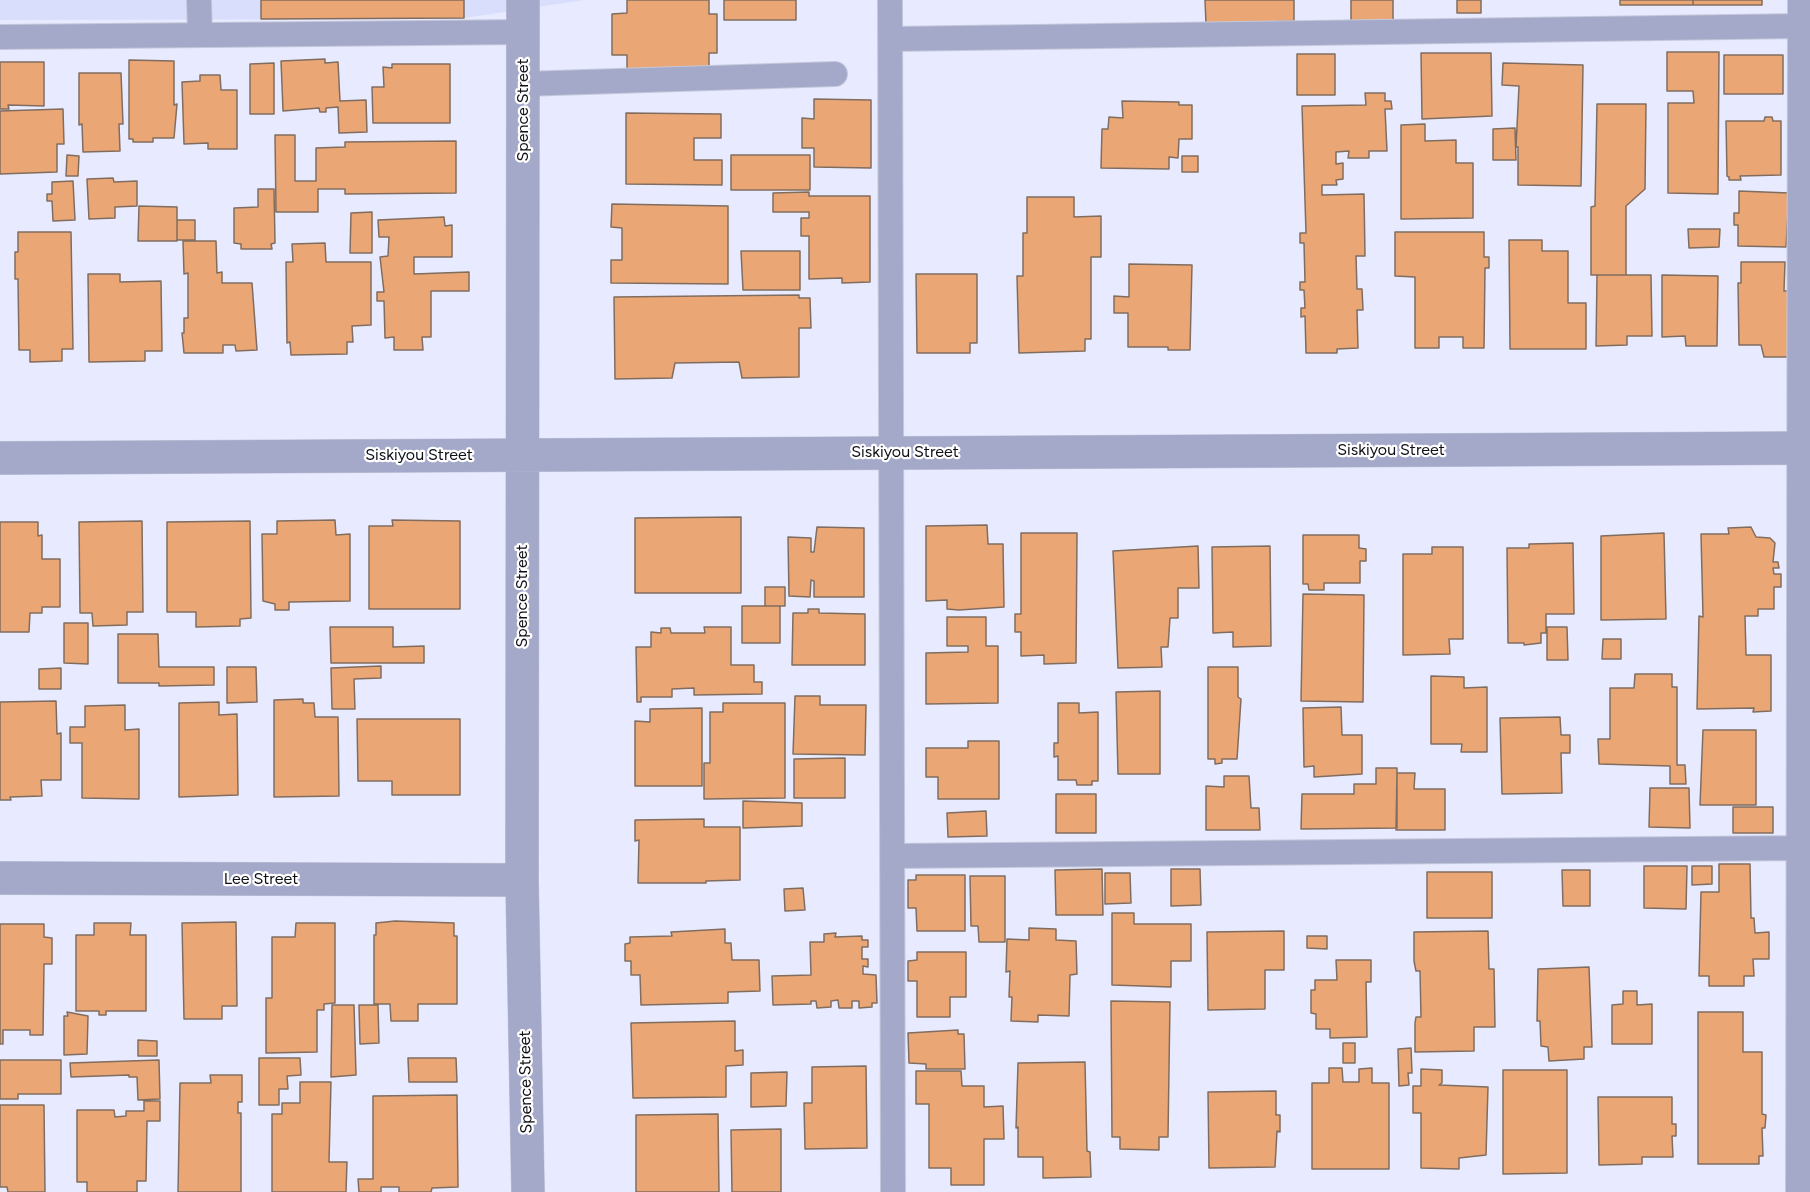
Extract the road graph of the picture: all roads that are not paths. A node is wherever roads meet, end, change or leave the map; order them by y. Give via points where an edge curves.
1 (199, 0) edge
2 (523, 0) edge
3 (890, 0) edge
4 (1800, 0) edge
5 (1800, 26) junction
6 (523, 32) junction
7 (200, 35) junction
8 (0, 37) edge
9 (891, 39) junction
10 (835, 74) dead end
11 (523, 84) junction
12 (1806, 448) edge
13 (892, 452) junction
14 (522, 454) junction
15 (0, 458) edge
16 (1800, 848) junction
17 (892, 856) junction
18 (0, 878) edge
19 (522, 880) junction
20 (528, 1192) edge
21 (893, 1192) edge
22 (1798, 1192) edge

1 - 7 lane
2 - 6 street, Spence Street
3 - 9 lane
4 - 5 lane
5 - 9 lane
5 - 12 lane
6 - 7 lane
6 - 11 street, Spence Street
7 - 8 lane
9 - 13 lane
10 - 11 lane
11 - 14 street, Spence Street
12 - 13 street, Siskiyou Street
12 - 16 lane
13 - 14 street, Siskiyou Street
13 - 17 lane
14 - 15 street, Siskiyou Street
14 - 19 street, Spence Street
16 - 17 lane
16 - 22 lane
17 - 21 lane
18 - 19 street, Lee Street
19 - 20 street, Spence Street

